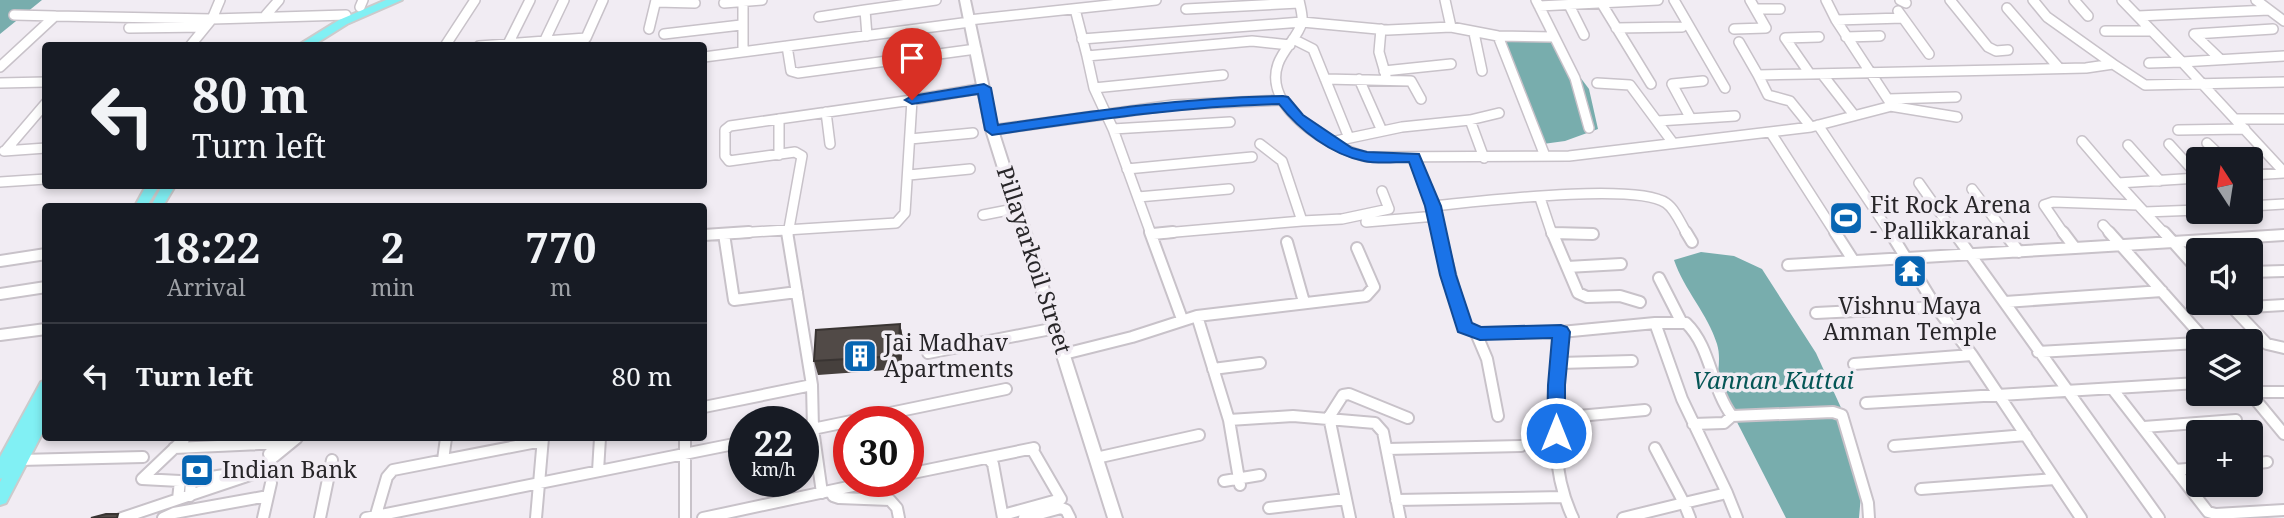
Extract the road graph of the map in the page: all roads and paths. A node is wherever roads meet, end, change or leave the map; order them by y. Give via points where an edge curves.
1 (220, 0) edge
2 (279, 0) edge
3 (379, 0) edge
4 (397, 0) edge
5 (475, 0) edge
6 (530, 0) edge
7 (564, 0) edge
8 (603, 0) edge
9 (762, 0) edge
10 (936, 0) edge
11 (965, 0) edge
12 (1156, 0) edge
13 (1445, 0) edge
14 (1658, 0) edge
15 (1674, 0) edge
16 (1750, 0) edge
17 (1826, 0) edge
18 (1950, 0) edge
19 (2033, 0) edge
20 (2074, 0) edge
21 (2122, 0) edge
22 (2256, 0) edge
23 (656, 1) edge
24 (1299, 1) edge
25 (695, 3) dead end
26 (724, 3) dead end
27 (1537, 3) edge
28 (361, 4) edge
29 (743, 4) junction
30 (1602, 4) junction
31 (1569, 5) junction
32 (2007, 8) dead end
33 (1075, 9) junction
34 (1186, 9) dead end
35 (1756, 9) junction
36 (1780, 9) dead end
37 (865, 10) junction
38 (2269, 10) junction
39 (14, 15) dead end
40 (266, 15) junction
41 (346, 15) junction
42 (55, 16) junction
43 (2088, 16) dead end
44 (2138, 16) junction
45 (819, 17) dead end
46 (212, 19) junction
47 (1836, 20) junction
48 (970, 21) junction
49 (2284, 21) edge
50 (1302, 22) junction
51 (741, 25) junction
52 (205, 27) junction
53 (1451, 27) junction
54 (1682, 27) dead end
55 (129, 28) dead end
56 (1616, 28) junction
57 (649, 29) dead end
58 (1381, 29) junction
59 (1734, 29) dead end
60 (2273, 29) dead end
61 (2105, 31) dead end
62 (2152, 31) junction
63 (1474, 33) junction
64 (664, 34) dead end
65 (1584, 35) dead end
66 (867, 36) junction
67 (1880, 36) dead end
68 (1498, 37) junction
69 (1554, 37) junction
70 (1846, 37) junction
71 (1082, 38) junction
72 (1817, 40) dead end
73 (193, 42) edge
74 (302, 42) edge
75 (310, 42) edge
76 (448, 42) edge
77 (509, 42) edge
78 (544, 42) joint
79 (1291, 42) junction
80 (1739, 42) dead end
81 (787, 46) junction
82 (976, 49) junction
83 (2008, 50) dead end
84 (743, 52) junction
85 (1929, 54) dead end
86 (1087, 56) junction
87 (2284, 56) edge
88 (707, 57) edge
89 (2220, 60) junction
90 (2182, 62) junction
91 (2149, 63) dead end
92 (1451, 64) dead end
93 (2113, 64) junction
94 (0, 67) edge
95 (2059, 68) junction
96 (1482, 71) dead end
97 (1869, 71) junction
98 (1810, 74) junction
99 (1822, 74) junction
100 (1223, 75) dead end
101 (1385, 75) junction
102 (1758, 75) junction
103 (1325, 79) junction
104 (1359, 79) junction
105 (1703, 81) dead end
106 (42, 82) edge
107 (2284, 82) edge
108 (0, 83) edge
109 (1597, 83) dead end
110 (2202, 83) junction
111 (1651, 84) dead end
112 (984, 88) junction
113 (1094, 88) junction
114 (1725, 88) dead end
115 (1956, 97) dead end
116 (1420, 99) dead end
117 (912, 100) junction
118 (1283, 100) junction
119 (1889, 103) junction
120 (42, 107) edge
121 (826, 112) junction
122 (1106, 113) junction
123 (1499, 113) dead end
124 (1854, 115) junction
125 (1735, 116) dead end
126 (1957, 117) dead end
127 (779, 119) junction
128 (1691, 119) junction
129 (2235, 119) junction
130 (2284, 119) edge
131 (1470, 120) junction
132 (1658, 121) junction
133 (1230, 122) dead end
134 (1815, 126) junction
135 (1589, 128) dead end
136 (1113, 129) junction
137 (2245, 129) junction
138 (992, 130) junction
139 (2178, 130) dead end
140 (1382, 131) junction
141 (1771, 133) junction
142 (973, 134) dead end
143 (1349, 138) junction
144 (911, 139) junction
145 (2082, 141) dead end
146 (1331, 142) junction
147 (1673, 143) junction
148 (2207, 143) dead end
149 (830, 144) dead end
150 (2169, 144) dead end
151 (1260, 145) dead end
152 (2128, 145) dead end
153 (2211, 147) edge
154 (42, 148) edge
155 (2, 151) edge
156 (779, 155) junction
157 (2269, 155) junction
158 (2284, 155) edge
159 (1545, 156) junction
160 (1252, 157) dead end
161 (1414, 157) junction
162 (1484, 158) junction
163 (2186, 163) edge
164 (970, 169) dead end
165 (1127, 169) junction
166 (2284, 172) edge
167 (2263, 174) edge
168 (909, 175) junction
169 (42, 178) edge
170 (2186, 178) edge
171 (2161, 181) junction
172 (0, 183) edge
173 (1919, 183) dead end
174 (2118, 183) junction
175 (1228, 189) dead end
176 (1972, 189) dead end
177 (1382, 191) dead end
178 (1138, 197) junction
179 (1540, 198) junction
180 (2284, 204) edge
181 (2263, 205) edge
182 (1019, 208) junction
183 (2141, 209) junction
184 (2186, 210) edge
185 (1434, 211) junction
186 (983, 215) dead end
187 (1302, 221) junction
188 (1366, 222) dead end
189 (2104, 225) dead end
190 (787, 230) junction
191 (1552, 233) junction
192 (724, 234) junction
193 (1153, 234) junction
194 (1593, 234) dead end
195 (707, 235) edge
196 (2284, 235) edge
197 (1692, 242) dead end
198 (2173, 242) junction
199 (1287, 243) dead end
200 (2121, 246) junction
201 (1357, 248) dead end
202 (2075, 248) junction
203 (2019, 252) junction
204 (42, 255) edge
205 (1969, 255) junction
206 (2186, 257) edge
207 (1907, 258) junction
208 (1853, 260) junction
209 (0, 261) edge
210 (1621, 264) dead end
211 (1788, 265) dead end
212 (1567, 267) junction
213 (2284, 271) edge
214 (2263, 272) edge
215 (1659, 278) dead end
216 (42, 288) edge
217 (2162, 291) junction
218 (797, 292) junction
219 (0, 293) edge
220 (1304, 302) junction
221 (1640, 302) dead end
222 (2005, 302) junction
223 (2263, 305) edge
224 (2284, 305) edge
225 (1936, 306) junction
226 (1816, 313) dead end
227 (2239, 315) edge
228 (1198, 316) junction
229 (1182, 319) junction
230 (1655, 323) junction
231 (1682, 323) junction
232 (1056, 328) junction
233 (2195, 329) edge
234 (42, 330) edge
235 (1561, 332) junction
236 (1476, 333) junction
237 (0, 335) edge
238 (2186, 344) edge
239 (2284, 348) edge
240 (2038, 352) junction
241 (928, 353) dead end
242 (1064, 354) junction
243 (1972, 355) junction
244 (1632, 361) dead end
245 (1260, 363) dead end
246 (1560, 363) junction
247 (1854, 364) dead end
248 (1213, 369) junction
249 (2186, 384) edge
250 (812, 385) junction
251 (1006, 389) dead end
252 (2114, 391) junction
253 (2067, 392) junction
254 (2263, 392) edge
255 (2284, 392) edge
256 (42, 394) edge
257 (1998, 394) junction
258 (1866, 403) dead end
259 (707, 406) edge
260 (810, 406) edge
261 (2261, 406) edge
262 (1645, 410) dead end
263 (42, 415) edge
264 (1498, 416) dead end
265 (1732, 416) junction
266 (1329, 417) junction
267 (1408, 418) dead end
268 (1556, 418) junction
269 (1229, 420) junction
270 (1693, 424) junction
271 (2186, 424) edge
272 (2144, 427) junction
273 (819, 428) edge
274 (2284, 434) edge
275 (1199, 435) dead end
276 (2026, 435) junction
277 (182, 441) edge
278 (269, 441) edge
279 (282, 441) edge
280 (293, 441) edge
281 (446, 441) edge
282 (533, 441) edge
283 (542, 441) edge
284 (600, 441) edge
285 (685, 441) edge
286 (728, 445) edge
287 (1521, 446) dead end
288 (1894, 446) dead end
289 (1655, 447) dead end
290 (174, 448) junction
291 (1387, 449) junction
292 (685, 453) junction
293 (10, 456) edge
294 (143, 457) dead end
295 (988, 458) junction
296 (1096, 458) junction
297 (332, 460) dead end
298 (443, 460) junction
299 (2263, 462) edge
300 (2267, 462) dead end
301 (819, 466) edge
302 (2186, 469) edge
303 (2175, 470) junction
304 (598, 471) junction
305 (924, 471) edge
306 (0, 472) edge
307 (1260, 475) dead end
308 (2055, 479) junction
309 (186, 480) junction
310 (1224, 481) dead end
311 (1240, 482) junction
312 (271, 483) dead end
313 (539, 483) junction
314 (1921, 489) dead end
315 (833, 491) edge
316 (827, 492) junction
317 (1727, 494) junction
318 (268, 496) junction
319 (1563, 497) junction
320 (0, 498) edge
321 (184, 498) junction
322 (1346, 499) junction
323 (1396, 500) junction
324 (1684, 503) junction
325 (1269, 508) dead end
326 (2284, 510) edge
327 (1003, 516) edge
328 (2218, 516) edge
329 (372, 517) edge
330 (122, 518) edge
331 (163, 518) edge
332 (263, 518) edge
333 (320, 518) edge
334 (536, 518) edge
335 (685, 518) edge
336 (703, 518) edge
337 (899, 518) edge
338 (1024, 518) edge
339 (1070, 518) edge
340 (1115, 518) edge
341 (1350, 518) edge
342 (1400, 518) edge
343 (1573, 518) edge
344 (1623, 518) edge
345 (1690, 518) edge
346 (1737, 518) edge
347 (1869, 518) edge
348 (2081, 518) edge
349 (2159, 518) edge

1 - 46 street
2 - 40 street
3 - 28 main road
4 - 75 main road via 342,22
5 - 76 street
6 - 77 street
7 - 78 street
8 - 78 street via 586,38
9 - 29 street
10 - 37 street
11 - 48 street, Pillayarkoil Street
12 - 33 street
13 - 53 street
14 - 30 street
15 - 114 street
16 - 35 street
17 - 47 street
18 - 83 street via 1988,47
19 - 93 street via 2048,17
20 - 43 street
21 - 44 street
22 - 38 street
23 - 25 street
23 - 57 street
24 - 34 street
24 - 50 street
26 - 29 street
27 - 31 street
27 - 69 street
28 - 41 main road
29 - 51 street
30 - 31 street
30 - 56 street
31 - 65 street
32 - 95 street
33 - 48 street
33 - 71 street
35 - 36 street
35 - 59 street via 1766,28
37 - 45 street
37 - 66 street
38 - 44 street
38 - 49 street
39 - 42 street
40 - 41 street
40 - 46 street
41 - 74 main road
42 - 46 street
42 - 94 street
44 - 62 street
46 - 52 street
47 - 70 street
47 - 85 street via 1901,15
48 - 66 street
48 - 82 street, Pillayarkoil Street
50 - 58 street
50 - 71 street
50 - 79 street
51 - 64 street
51 - 84 street
52 - 55 street
52 - 73 street
53 - 58 street
53 - 63 street
54 - 56 street
56 - 111 street
58 - 101 street via 1379,52
60 - 89 street via 2194,34
61 - 62 street
62 - 90 street
63 - 68 street
63 - 96 street
66 - 81 street
67 - 70 street
68 - 69 street
68 - 159 street
69 - 135 street via 1578,82
70 - 97 street
71 - 86 street
72 - 98 street via 1785,38
79 - 86 street via 1252,41
79 - 103 street via 1313,49
79 - 118 street via 1277,65
80 - 102 street
81 - 82 street via 791,71 798,74
81 - 84 street
82 - 112 street, Pillayarkoil Street
84 - 88 street
86 - 113 street
87 - 89 street
89 - 90 street
90 - 91 street
90 - 110 street
92 - 101 street
93 - 95 street
93 - 110 street via 2145,85
95 - 97 street
97 - 99 street
97 - 119 street
98 - 99 street
98 - 102 street
99 - 124 street
100 - 113 street
101 - 104 street
101 - 116 street via 1411,81
102 - 134 street via 1768,95 1790,101
103 - 104 street
103 - 143 street
104 - 140 street
105 - 128 street via 1672,84
106 - 108 street
107 - 110 street
109 - 132 street via 1630,85
110 - 129 street
112 - 117 street
112 - 138 street, Pillayarkoil Street
113 - 122 street
115 - 119 street
117 - 121 street
117 - 144 street
118 - 122 street via 1213,101
118 - 146 street via 1298,119
119 - 124 street
119 - 126 street
120 - 155 street
121 - 127 street
121 - 149 street
122 - 136 street
122 - 138 street
123 - 131 street
124 - 134 street
125 - 128 street
127 - 156 street
127 - 156 street via 726,128 725,156 734,161
128 - 132 street
129 - 130 street
129 - 137 street
131 - 140 street
131 - 162 street
132 - 147 street
133 - 136 street
134 - 141 street
134 - 207 street
136 - 165 street
137 - 139 street
137 - 157 street
138 - 182 street, Pillayarkoil Street
140 - 143 street
141 - 147 street
141 - 208 street
142 - 144 street
143 - 146 street
144 - 168 street
145 - 174 street
146 - 161 street via 1355,155
147 - 159 street
148 - 153 street
150 - 163 street
151 - 187 street via 1282,162
152 - 171 street
154 - 155 street
156 - 190 street via 795,152 802,156
157 - 158 street
157 - 166 street
159 - 162 street
160 - 165 street
161 - 162 street
161 - 185 street
164 - 168 street
165 - 178 street
166 - 167 street
168 - 190 street via 905,213 888,226
169 - 172 street
170 - 171 street
171 - 174 street
173 - 205 street
174 - 183 street
175 - 178 street
176 - 203 street
177 - 187 street via 1389,209
178 - 193 street
179 - 185 street
179 - 191 street
179 - 197 street via 1607,194 1659,199
180 - 181 street
182 - 186 street
182 - 232 street, Pillayarkoil Street
183 - 184 street
183 - 198 street
183 - 202 street via 2044,205
185 - 188 street
185 - 236 street via 1464,327
187 - 193 street
189 - 200 street
190 - 192 street
190 - 218 street
191 - 194 street
191 - 212 street
192 - 195 street
192 - 218 street via 734,300
193 - 229 street
196 - 198 street
198 - 200 street
198 - 206 street
199 - 220 street
200 - 202 street
200 - 217 street
201 - 220 street via 1374,287 1371,294
202 - 203 street
203 - 205 street
204 - 209 street
205 - 207 street
205 - 222 street
207 - 208 street
207 - 225 street
208 - 211 street
210 - 212 street
212 - 221 street via 1582,295 1620,296
213 - 214 street
215 - 231 street
216 - 219 street
217 - 222 street
217 - 233 street
218 - 250 street
220 - 228 street
222 - 240 street
223 - 224 street
225 - 226 street
225 - 243 street
227 - 239 street via 2267,344
228 - 229 street
228 - 248 street
229 - 242 street
230 - 231 street
230 - 235 street
230 - 270 street
231 - 265 street via 1694,331 1712,382
232 - 241 street
232 - 242 street, Pillayarkoil Street
234 - 237 street
235 - 236 street
235 - 246 street
236 - 264 street via 1487,359
238 - 240 street
240 - 253 street
242 - 296 street, Pillayarkoil Street
243 - 247 street
243 - 257 street
244 - 246 street
245 - 248 street
246 - 268 street
248 - 269 street
249 - 252 street
250 - 259 street
250 - 260 street
251 - 273 street
252 - 253 street
252 - 272 street
253 - 257 street
253 - 349 street
254 - 255 street
256 - 293 main road
257 - 258 street
257 - 276 street
261 - 274 street
262 - 268 street
263 - 293 main road
265 - 270 street via 1724,423
265 - 347 street via 1842,415
266 - 267 street via 1349,394
266 - 269 street
266 - 291 street via 1375,422
266 - 322 street
268 - 319 street
269 - 311 street
270 - 317 street
271 - 272 street
272 - 303 street
275 - 296 street
276 - 288 street
276 - 308 street
277 - 290 street
278 - 290 street
279 - 309 street via 251,471
280 - 321 street via 253,474
281 - 298 street
282 - 298 street
283 - 313 street
284 - 304 street
285 - 292 street
286 - 292 street
287 - 291 street
289 - 324 street
290 - 309 street via 142,479
291 - 323 street
292 - 304 street
292 - 335 street
293 - 294 street
293 - 306 main road
293 - 320 main road
295 - 305 street
295 - 327 street
295 - 327 street via 1033,448 1061,499
296 - 340 street, Pillayarkoil Street
297 - 333 street
298 - 329 street via 389,472
299 - 300 street
301 - 316 street
302 - 303 street
303 - 328 street via 2206,510
304 - 313 street
307 - 311 street
308 - 314 street
308 - 348 street
309 - 321 street
310 - 311 street
312 - 318 street
313 - 329 street
313 - 334 street
315 - 316 street
316 - 336 street
316 - 337 street via 839,498 890,500
317 - 324 street
317 - 346 street
318 - 331 street
318 - 332 street
319 - 323 street
319 - 343 street
321 - 330 street
322 - 325 street
322 - 341 street
323 - 342 street
324 - 344 street
324 - 345 street
326 - 328 street
338 - 339 street via 1061,509

